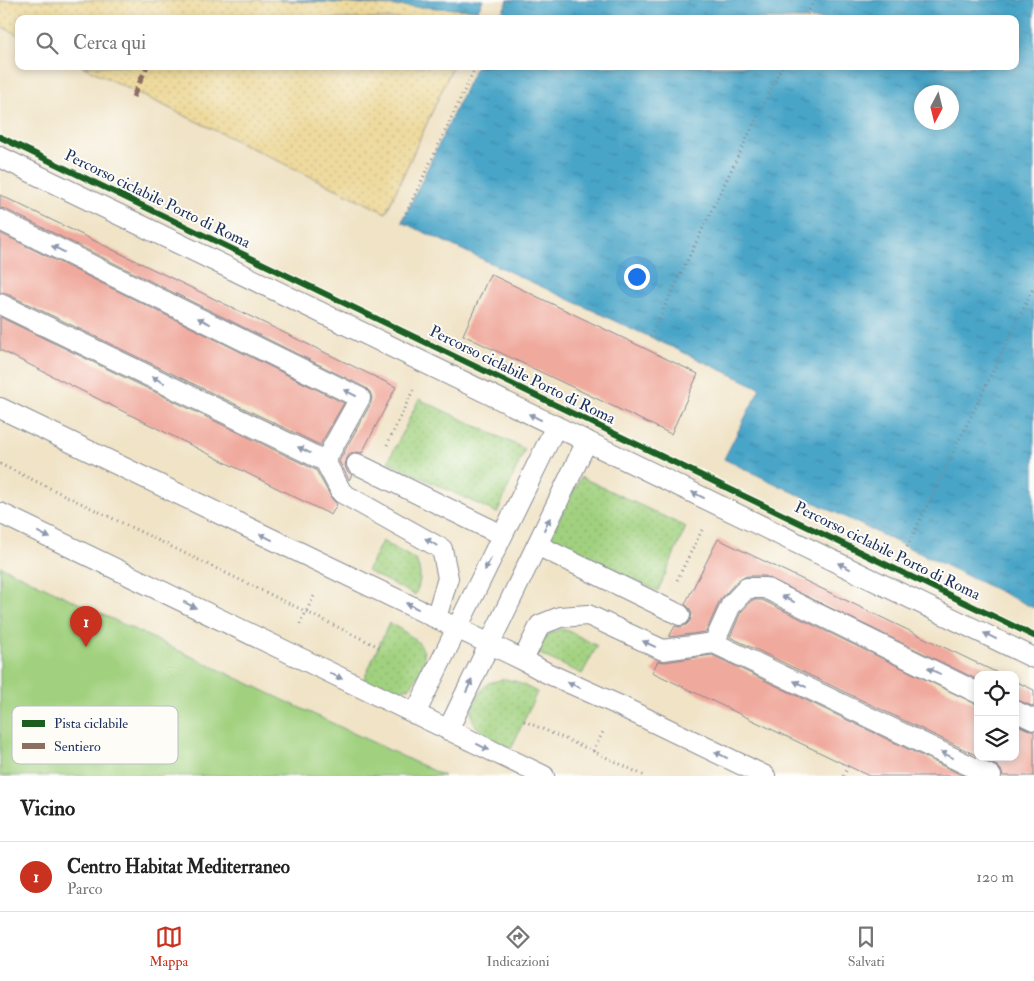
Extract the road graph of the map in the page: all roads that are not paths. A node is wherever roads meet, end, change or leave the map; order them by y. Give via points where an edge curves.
1 (0, 158) edge
2 (0, 220) edge
3 (0, 304) edge
4 (0, 408) edge
5 (556, 426) junction
6 (587, 441) junction
7 (326, 461) junction
8 (365, 468) road end
9 (0, 513) edge
10 (502, 535) junction
11 (537, 545) junction
12 (672, 611) road end
13 (436, 618) junction
14 (457, 628) junction
15 (490, 643) junction
16 (714, 643) junction
17 (1034, 658) edge
18 (524, 660) junction
19 (974, 691) edge
20 (1019, 713) edge
21 (415, 714) junction
22 (1034, 720) edge
23 (448, 730) junction
24 (544, 776) edge
25 (765, 776) edge
26 (991, 776) edge

5 -> 1 lane
7 -> 2 lane via 360,398
7 -> 3 lane
13 -> 4 lane
5 - 6 lane
5 - 10 lane
11 -> 6 lane
17 -> 6 lane
13 -> 7 lane via 448,578 442,549 342,493
8 - 10 lane
9 -> 21 lane
10 -> 14 lane
11 - 12 lane
11 - 15 lane
13 - 14 lane
14 - 15 lane
14 - 21 lane
15 - 18 lane
23 -> 15 lane
16 -> 18 lane via 663,650 588,615 560,617 540,625
19 -> 16 lane via 765,588 746,588 731,605
26 -> 16 lane
25 -> 18 lane
20 - 22 lane
21 - 23 lane
23 -> 24 lane

